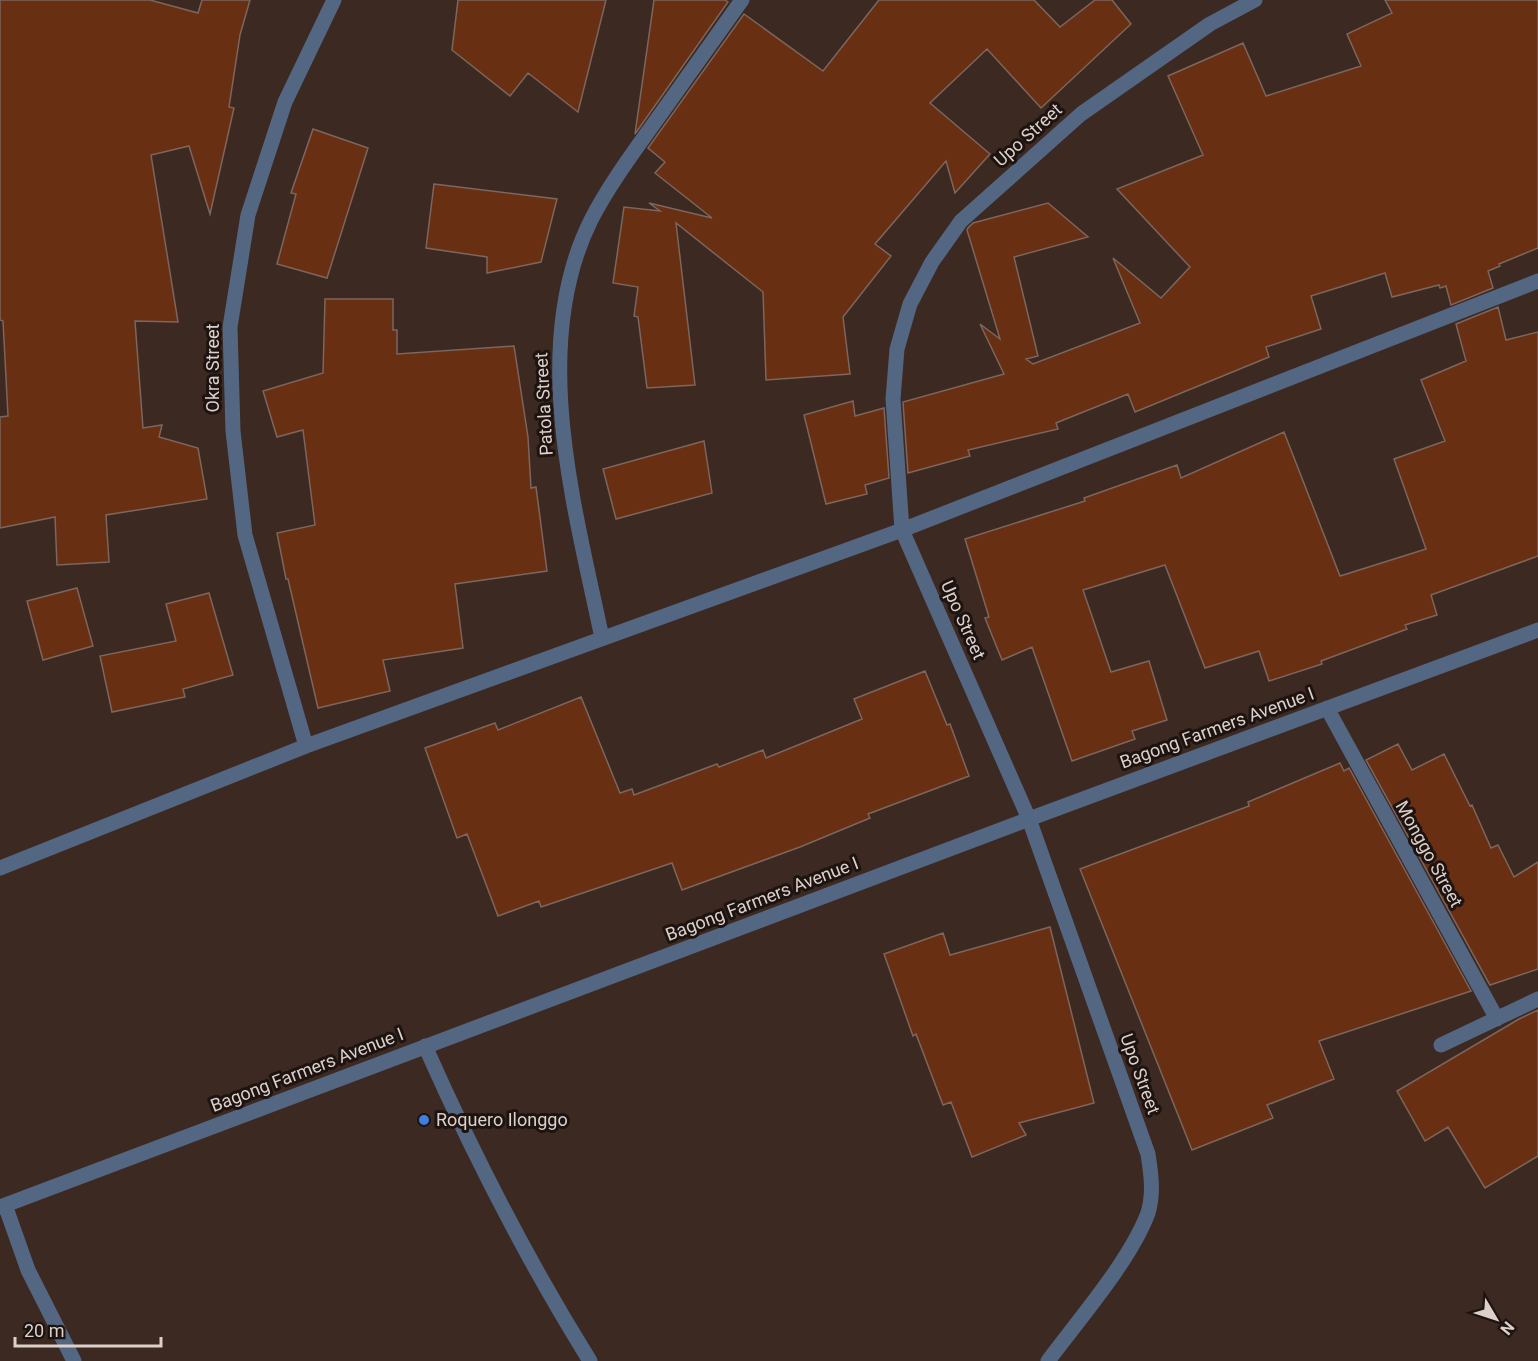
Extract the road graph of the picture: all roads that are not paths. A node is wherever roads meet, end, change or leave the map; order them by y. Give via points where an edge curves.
1 (334, 0) edge
2 (742, 0) edge
3 (1256, 0) edge
4 (1538, 281) edge
5 (902, 530) junction
6 (1538, 630) edge
7 (602, 638) junction
8 (1327, 708) junction
9 (306, 746) junction
10 (1029, 819) junction
11 (0, 868) edge
12 (1538, 999) edge
13 (1497, 1019) junction
14 (1441, 1045) dead end
15 (425, 1046) junction
16 (2, 1206) edge
17 (74, 1361) edge
18 (590, 1361) edge
19 (1048, 1361) edge

1 - 9 street, Okra Street via 285,102 248,215 230,327 232,431 245,535
2 - 7 street, Patola Street via 622,168 590,221 573,269 562,319 558,368 568,477
3 - 5 street, Upo Street via 1210,24 1081,114 961,221 932,262 910,304 897,349 893,399
4 - 5 street
5 - 7 street
5 - 10 street, Upo Street
6 - 8 street, Bagong Farmers Avenue I
7 - 9 street
8 - 10 street, Bagong Farmers Avenue I
8 - 13 street, Monggo Street
9 - 11 street
10 - 15 street, Bagong Farmers Avenue I
10 - 19 street, Upo Street via 1148,1154 1153,1183 1148,1212 1134,1240
12 - 13 street
13 - 14 street
15 - 16 street, Bagong Farmers Avenue I
15 - 18 street via 524,1250
16 - 17 street via 28,1270

